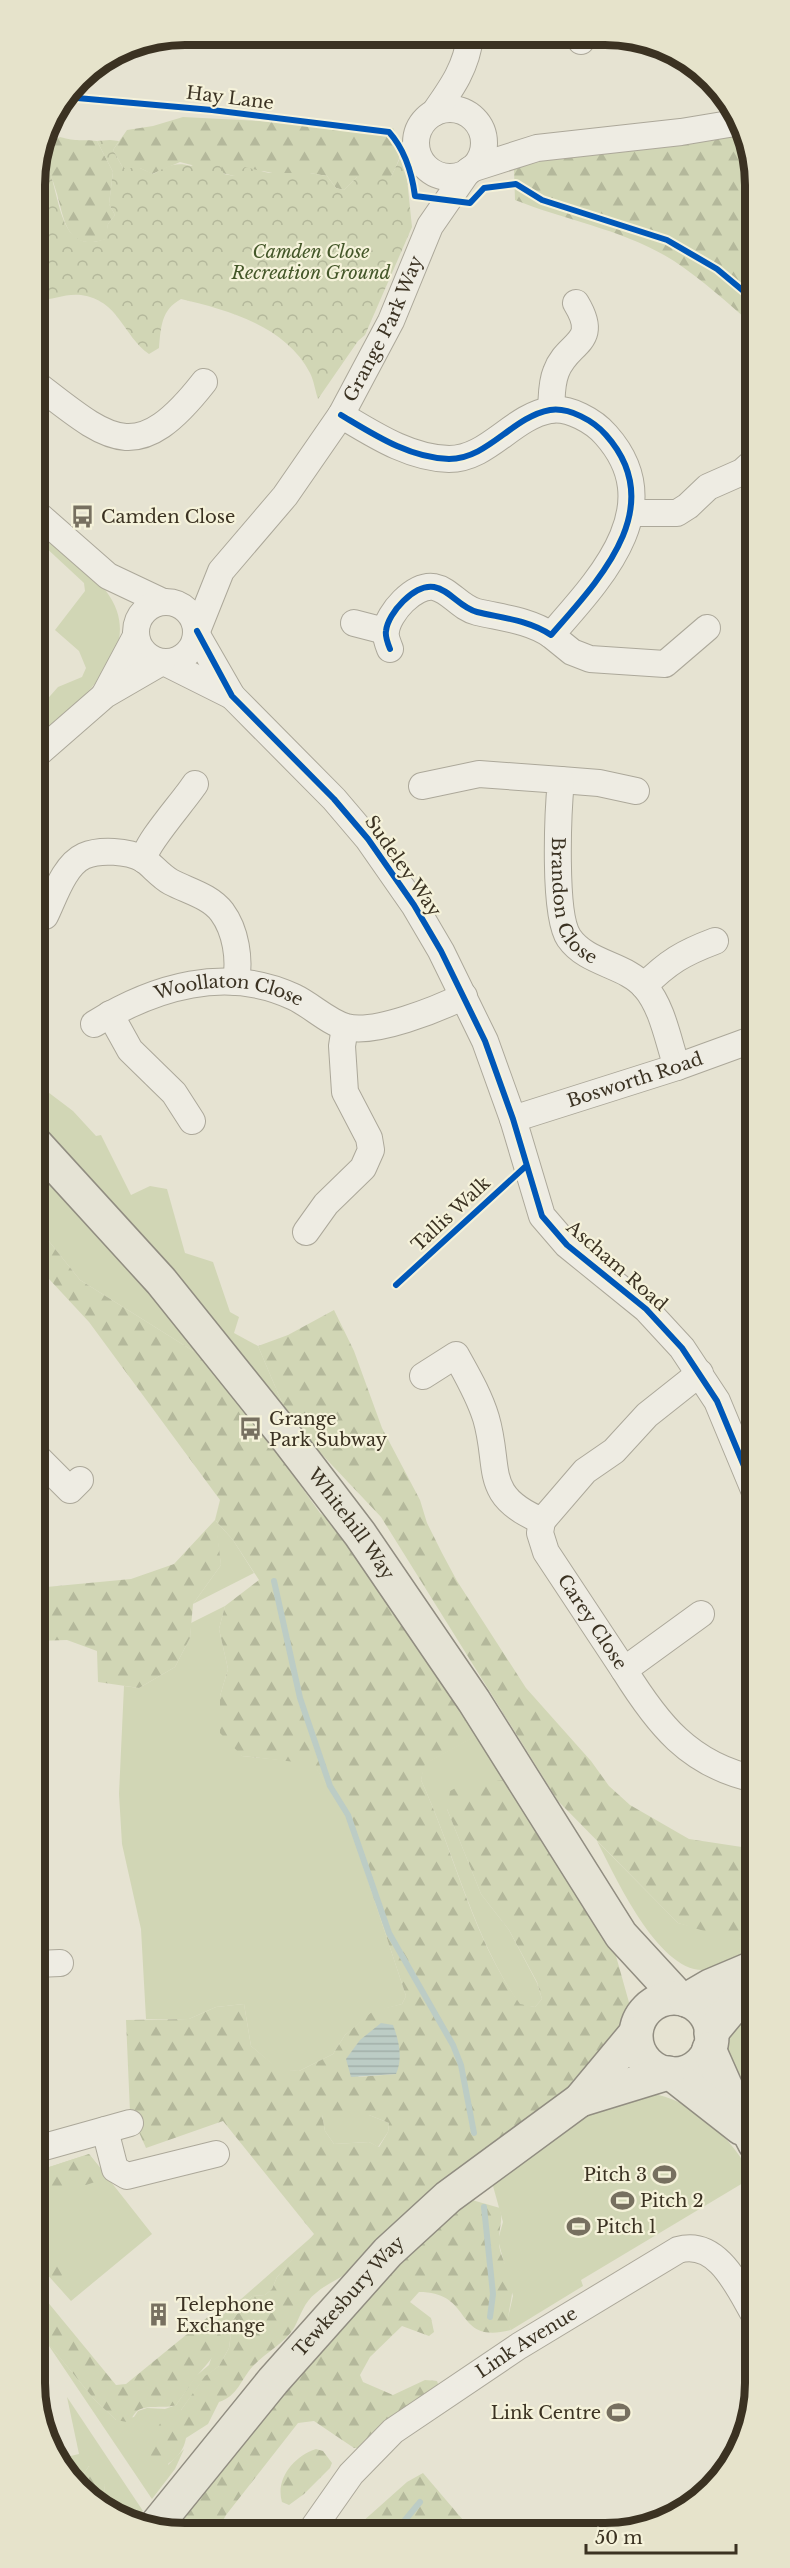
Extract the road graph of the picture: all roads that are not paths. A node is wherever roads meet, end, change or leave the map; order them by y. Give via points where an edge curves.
1 (468, 49) edge
2 (434, 113) junction
3 (478, 124) junction
4 (731, 124) edge
5 (537, 148) junction
6 (424, 165) junction
7 (469, 170) junction
8 (430, 226) junction
9 (576, 303) dead end
10 (45, 380) edge
11 (204, 382) dead end
12 (551, 410) junction
13 (341, 415) junction
14 (745, 469) edge
15 (632, 513) junction
16 (45, 521) edge
17 (221, 571) junction
18 (108, 576) junction
19 (165, 602) junction
20 (354, 623) dead end
21 (707, 628) dead end
22 (136, 633) junction
23 (197, 633) junction
24 (551, 635) junction
25 (164, 662) junction
26 (105, 695) junction
27 (232, 696) junction
28 (45, 747) edge
29 (561, 780) junction
30 (195, 784) dead end
31 (422, 786) dead end
32 (636, 791) dead end
33 (144, 860) junction
34 (45, 916) dead end
35 (715, 941) dead end
36 (236, 981) junction
37 (644, 986) junction
38 (464, 996) junction
39 (345, 1027) junction
40 (745, 1042) edge
41 (677, 1067) junction
42 (513, 1119) junction
43 (192, 1121) dead end
44 (45, 1154) edge
45 (306, 1232) dead end
46 (700, 1373) junction
47 (423, 1376) dead end
48 (45, 1465) edge
49 (745, 1468) edge
50 (81, 1480) dead end
51 (542, 1521) junction
52 (701, 1614) dead end
53 (624, 1670) junction
54 (745, 1776) edge
55 (593, 1889) junction
56 (621, 1935) junction
57 (745, 1971) edge
58 (745, 1994) edge
59 (692, 1995) junction
60 (640, 2023) junction
61 (710, 2041) junction
62 (670, 2074) junction
63 (580, 2100) junction
64 (745, 2118) edge
65 (130, 2123) dead end
66 (745, 2123) edge
67 (105, 2130) junction
68 (45, 2147) edge
69 (216, 2154) dead end
70 (745, 2299) edge
71 (160, 2520) edge
72 (317, 2523) edge

1 - 2 street, Grange Park Way
1 - 3 street, Grange Park Way
2 - 3 street via 456,110
2 - 6 street, Grange Park Way via 417,135
3 - 5 street
3 - 7 street, Grange Park Way via 484,145 478,161
4 - 5 street
5 - 7 street
6 - 7 street via 446,176
6 - 8 street, Grange Park Way
7 - 8 street, Grange Park Way
8 - 13 street, Grange Park Way via 391,321
9 - 12 street via 583,314 585,333 556,372
10 - 11 street via 99,431 121,438 143,435 169,420
12 - 13 street via 519,423 478,452 450,459 398,446
12 - 15 street via 582,417 615,446 630,481
13 - 17 street, Grange Park Way via 285,496
14 - 15 street via 708,487 677,513
15 - 24 street via 602,575
16 - 18 street
17 - 19 street, Grange Park Way
17 - 23 street, Grange Park Way
18 - 19 street
18 - 22 street
19 - 22 street via 143,612
19 - 23 street via 188,610
20 - 24 street via 387,640 392,616 414,592 434,588 467,609 514,620
21 - 24 street via 665,664 590,659 572,652
22 - 25 street via 145,654
22 - 26 street
23 - 25 street via 186,655
23 - 27 street, Sudeley Way
25 - 26 street
25 - 27 street, Sudeley Way
26 - 28 street
27 - 38 street, Sudeley Way via 315,777 368,839 414,905
29 - 31 street via 466,765
29 - 32 street
29 - 37 street, Brandon Close via 560,897 567,936 576,947
30 - 33 street via 151,841
33 - 34 street via 112,852 85,855 70,869
33 - 36 street via 160,876 202,896 221,911 236,946
35 - 37 street via 674,958
36 - 39 street, Woollaton Close via 294,997
36 - 43 street, Woollaton Close via 165,989 102,1019 174,1093
37 - 41 street via 656,1005
38 - 39 street via 374,1027
38 - 42 street, Sudeley Way
39 - 45 street via 345,1092 369,1138 371,1150 363,1168 337,1191
40 - 41 street, Bosworth Road
41 - 42 street, Bosworth Road
42 - 46 street, Ascham Road via 537,1206 551,1228 659,1320
44 - 55 main road, Whitehill Way via 161,1281 360,1534 474,1701
46 - 49 street, Ascham Road via 717,1401
46 - 51 street via 647,1415 614,1451 585,1471
47 - 51 street via 462,1348 483,1409 500,1490 519,1509
48 - 50 street via 70,1490
51 - 53 street, Carey Close via 540,1533 546,1552
52 - 53 street, Carey Close
53 - 54 street via 653,1715 682,1744 724,1770
55 - 56 main road, Whitehill Way
55 - 59 main road via 676,1971
56 - 59 main road, Whitehill Way
56 - 60 main road, Whitehill Way
57 - 59 main road
58 - 61 main road
59 - 60 main road via 662,2000
59 - 61 main road via 704,2013
60 - 62 main road via 641,2056 657,2070
60 - 63 main road, Tewkesbury Way
61 - 62 main road via 696,2066
61 - 64 main road
62 - 63 main road, Tewkesbury Way
62 - 66 main road
63 - 71 main road, Tewkesbury Way via 466,2182 388,2252 273,2381
65 - 67 street
67 - 68 street
67 - 69 street via 115,2169 127,2176
70 - 72 street, Link Avenue via 715,2258 696,2249 678,2250 519,2346 393,2431 351,2474

